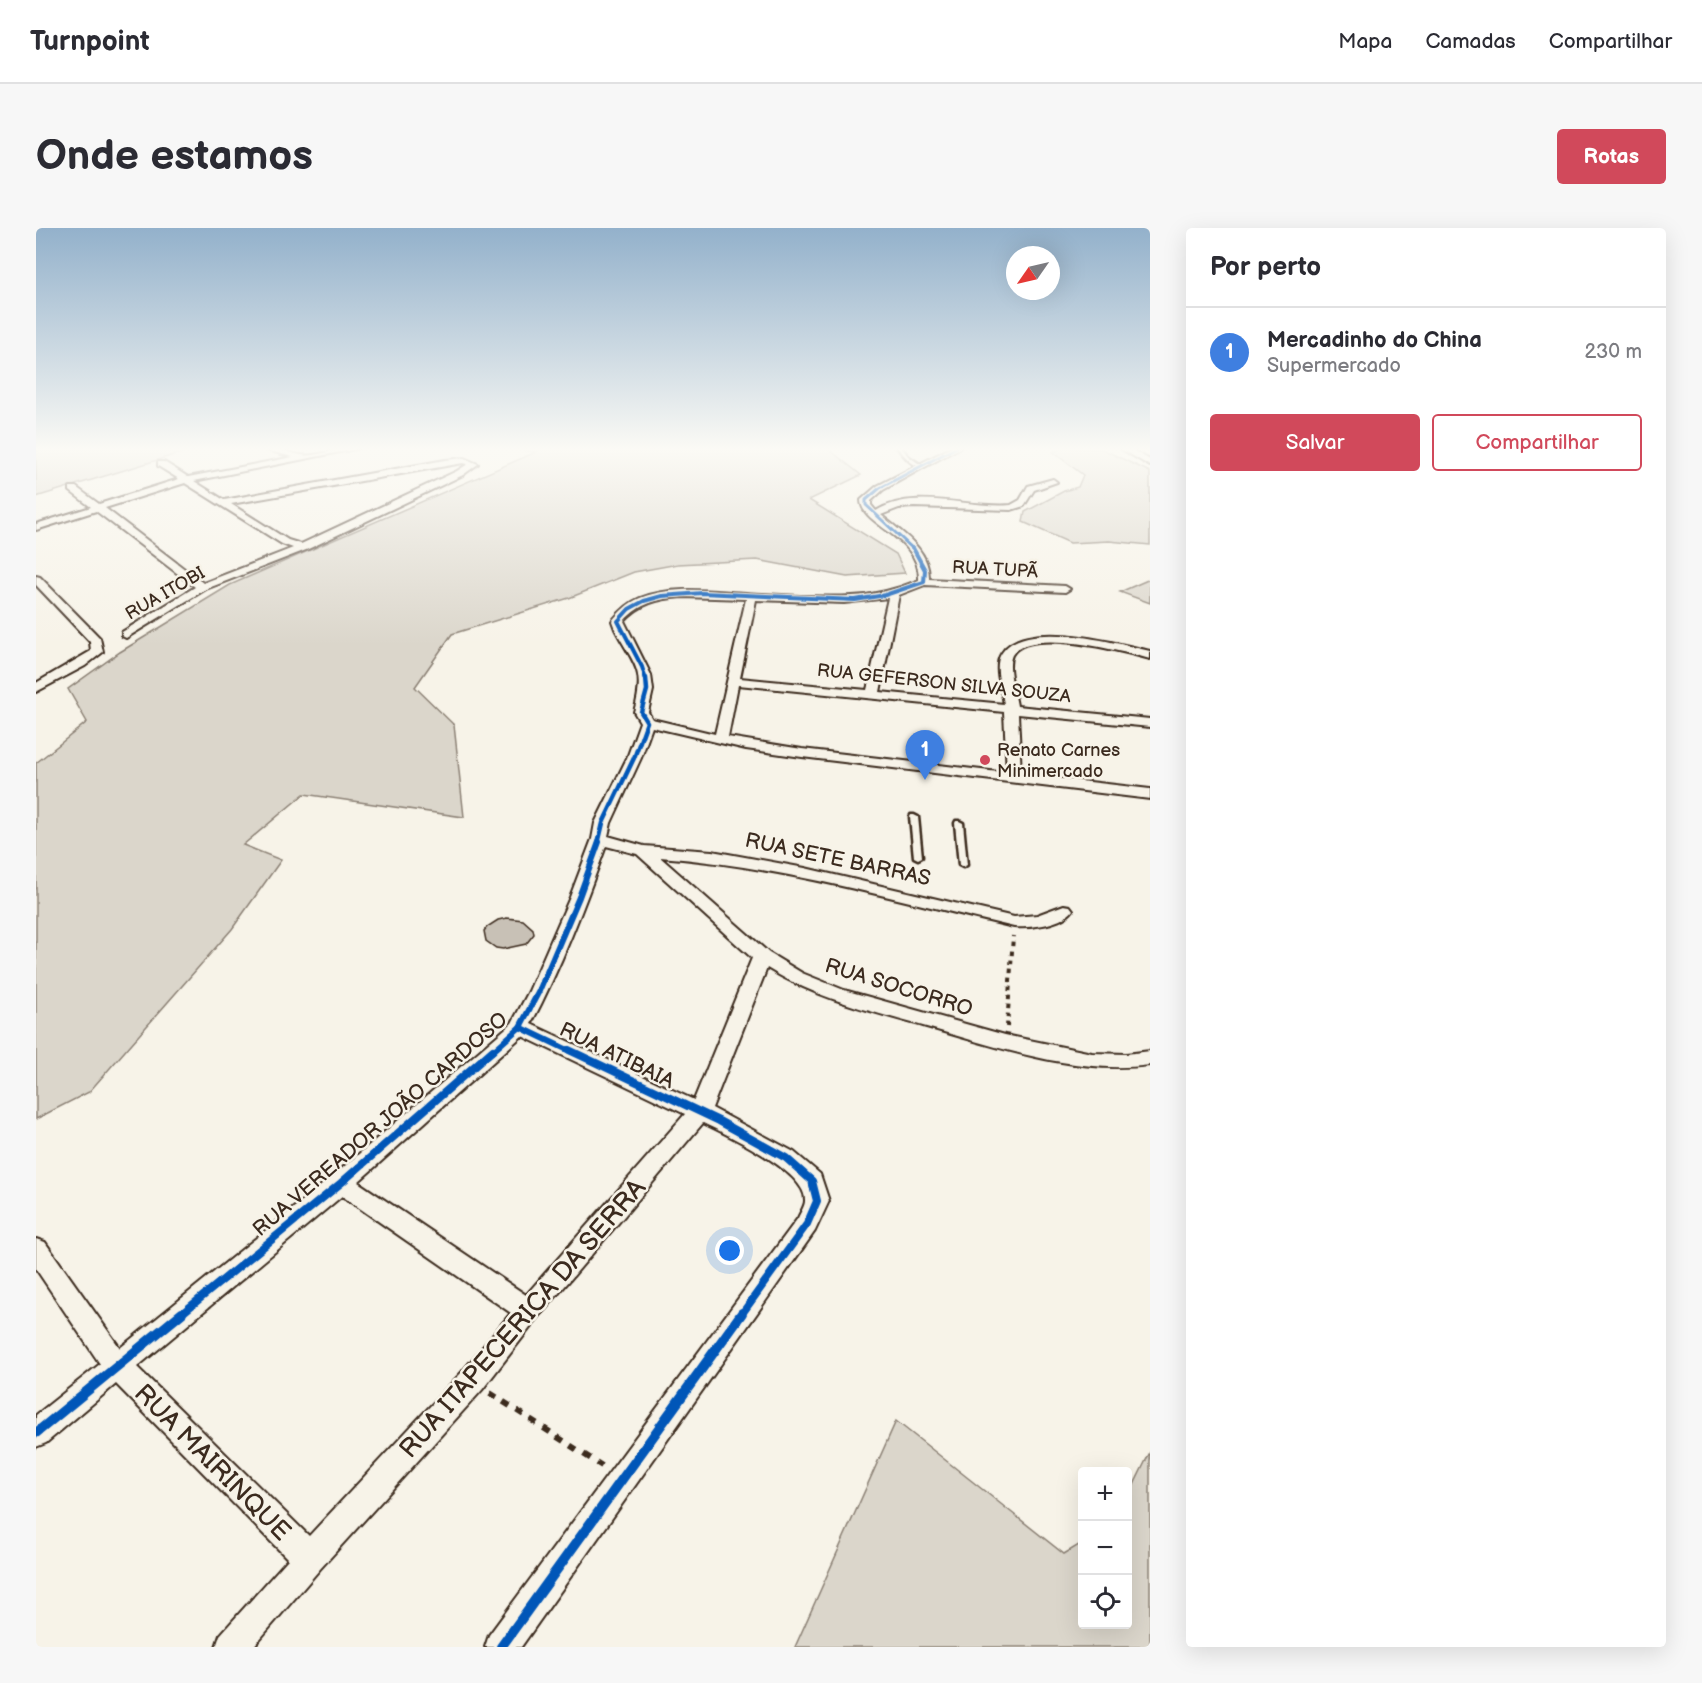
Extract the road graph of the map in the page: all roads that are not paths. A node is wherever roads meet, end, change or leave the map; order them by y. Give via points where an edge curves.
1 (83, 513) edge
2 (104, 513) edge
3 (240, 513) edge
4 (375, 513) edge
5 (872, 513) edge
6 (877, 513) edge
7 (874, 516) junction
8 (36, 527) edge
9 (302, 548) junction
10 (36, 579) edge
11 (924, 582) junction
12 (202, 587) junction
13 (1065, 589) dead end
14 (894, 595) junction
15 (752, 596) junction
16 (126, 634) dead end
17 (1150, 655) edge
18 (735, 681) junction
19 (36, 688) edge
20 (873, 693) junction
21 (1012, 708) junction
22 (647, 722) junction
23 (1150, 723) edge
24 (721, 738) junction
25 (1014, 778) junction
26 (1150, 794) edge
27 (914, 818) dead end
28 (959, 823) dead end
29 (600, 839) junction
30 (643, 850) junction
31 (918, 857) dead end
32 (963, 865) dead end
33 (1064, 910) dead end
34 (762, 957) junction
35 (520, 1027) junction
36 (1150, 1058) edge
37 (699, 1113) junction
38 (341, 1184) junction
39 (36, 1249) edge
40 (528, 1311) junction
41 (118, 1367) junction
42 (36, 1433) edge
43 (309, 1558) junction
44 (232, 1647) edge
45 (501, 1647) edge

1 - 8 street
2 - 12 street
3 - 9 street via 285,542
4 - 9 street, RUA ITOBI
5 - 7 street
6 - 7 street
7 - 11 street via 900,536 923,563
9 - 12 street, RUA ITOBI
10 - 19 street via 96,641 97,652
11 - 13 street, RUA TUPÃ
11 - 14 street, RUA VEREADOR JOÃO CARDOSO
12 - 16 street, RUA ITOBI
14 - 15 street, RUA VEREADOR JOÃO CARDOSO via 847,600
14 - 20 street
15 - 18 street via 742,630
15 - 22 street, RUA VEREADOR JOÃO CARDOSO via 668,595 624,611 618,621 648,685 641,712
17 - 21 street via 1078,640 1021,642 1006,655
18 - 20 street, RUA GEFERSON SILVA SOUZA
18 - 24 street
20 - 21 street, RUA GEFERSON SILVA SOUZA
21 - 23 street, RUA GEFERSON SILVA SOUZA
21 - 25 street
22 - 24 street
22 - 29 street, RUA VEREADOR JOÃO CARDOSO via 603,823
24 - 25 street via 845,759
25 - 26 street
27 - 31 lane
28 - 32 lane
29 - 30 street, RUA SETE BARRAS
29 - 35 street, RUA VEREADOR JOÃO CARDOSO via 548,970
30 - 33 street, RUA SETE BARRAS via 712,856 805,873 1014,922 1038,922
30 - 34 street, RUA SOCORRO
34 - 36 street, RUA SOCORRO via 837,995 1005,1042 1092,1060
34 - 37 street, RUA ITAPECERICA DA SERRA
35 - 37 street, RUA ATIBAIA
35 - 38 street, RUA VEREADOR JOÃO CARDOSO
37 - 40 street, RUA ITAPECERICA DA SERRA
37 - 45 street, RUA ATIBAIA via 786,1158 812,1181 817,1202 807,1224
38 - 40 street
38 - 41 street, RUA VEREADOR JOÃO CARDOSO
39 - 41 street, RUA MAIRINQUE
40 - 43 street, RUA ITAPECERICA DA SERRA via 472,1381
41 - 42 street, RUA VEREADOR JOÃO CARDOSO
41 - 43 street, RUA MAIRINQUE
43 - 44 street, RUA ITAPECERICA DA SERRA

